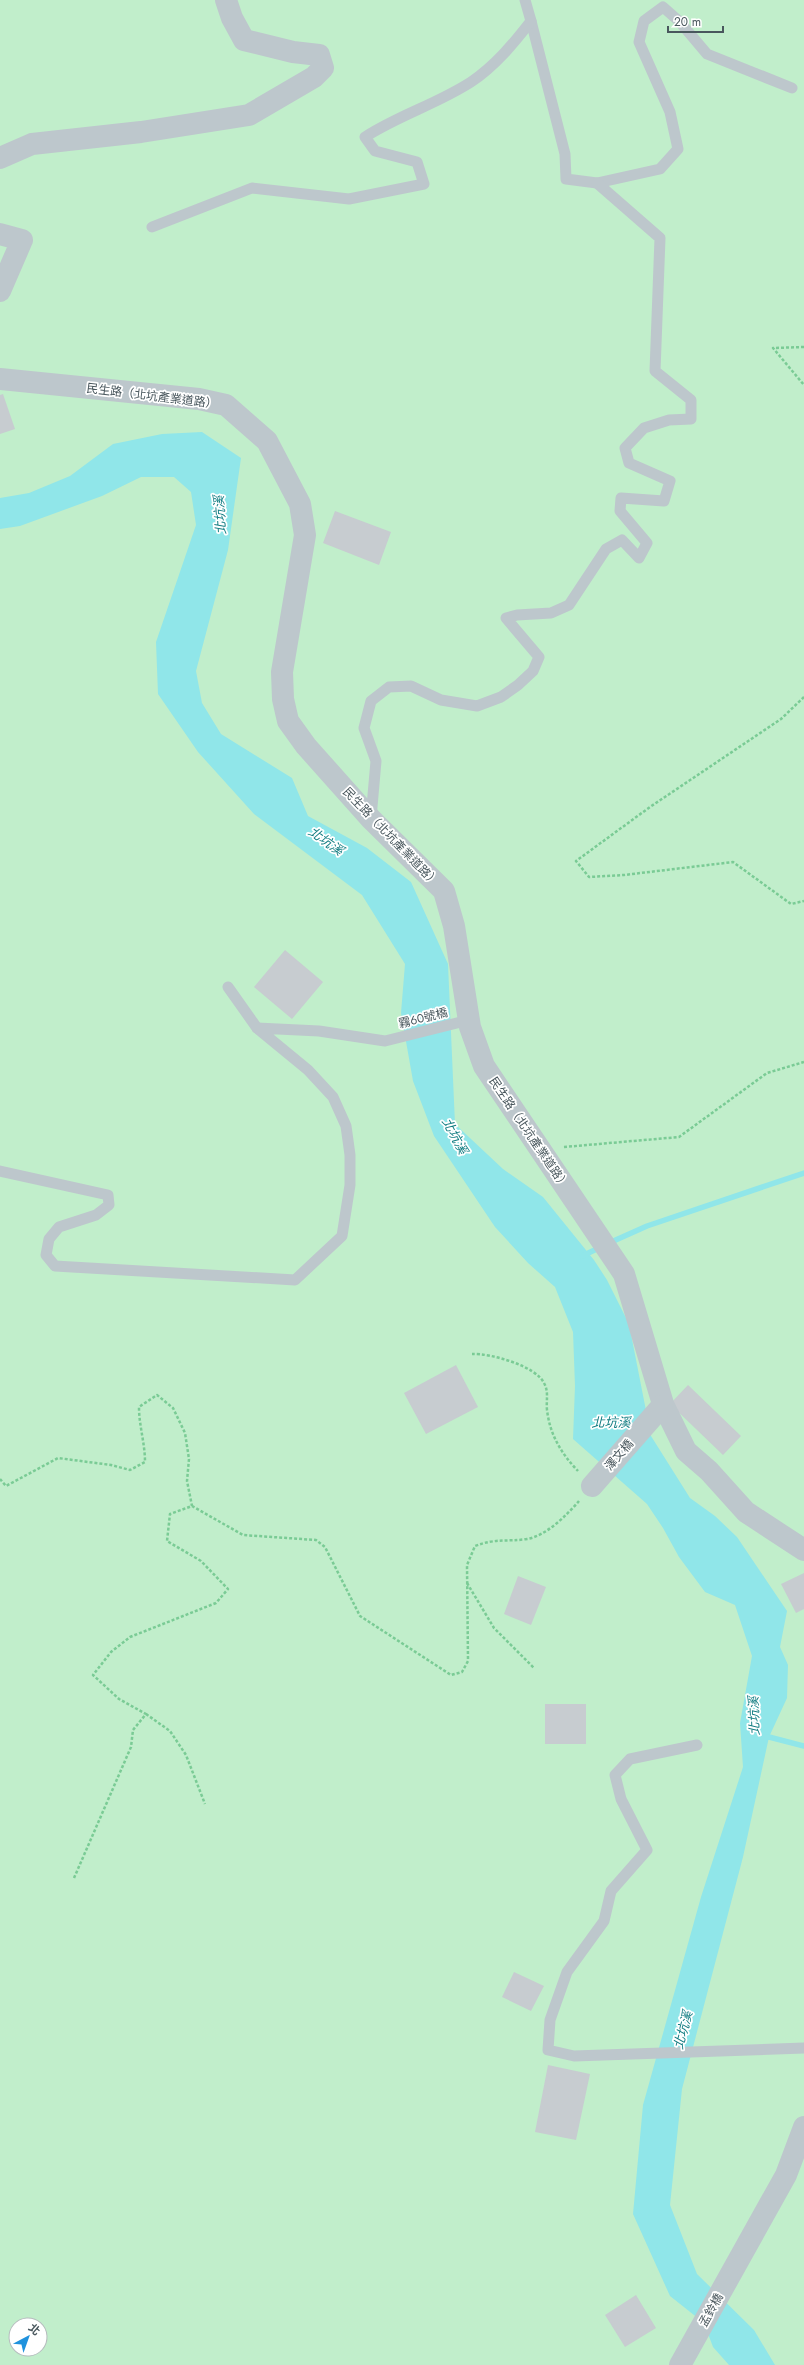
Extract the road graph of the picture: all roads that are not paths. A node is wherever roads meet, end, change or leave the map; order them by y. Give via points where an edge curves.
1 (226, 0) edge
2 (525, 0) edge
3 (531, 21) junction
4 (792, 88) dead end
5 (0, 158) edge
6 (597, 183) junction
7 (152, 227) dead end
8 (0, 234) edge
9 (0, 291) edge
10 (0, 379) edge
11 (370, 819) junction
12 (228, 987) dead end
13 (468, 1020) junction
14 (257, 1028) junction
15 (0, 1171) edge
16 (662, 1406) dead end
17 (592, 1486) road end
18 (804, 1550) edge
19 (697, 1745) dead end
20 (804, 2048) edge
21 (804, 2127) edge
22 (680, 2365) edge

1 - 5 street via 244,40 293,52 319,55 323,68 314,77 249,115 141,132 32,144
2 - 3 lane
3 - 6 lane via 565,154 566,179
3 - 7 lane via 510,48 472,81 432,104 388,123 365,138 375,151 417,162 424,184 349,199 252,188
4 - 6 lane via 707,54 680,22 663,7 644,21 639,42 670,112 678,148 660,169
6 - 11 lane via 660,238 655,371 691,400 691,419 669,420 644,428 624,448 629,463 670,481 664,501 621,498 620,511 647,543 639,558 622,540 606,550 569,605 551,613 506,618 539,657 533,671 501,697 478,706 441,700 411,686 389,687 371,701 364,728 376,761
8 - 9 street via 22,240
10 - 11 street, 民生路（北坑產業道路） via 199,399 226,405 267,441 300,504 305,535 282,672 283,699 288,721 306,746
11 - 13 street, 民生路（北坑產業道路） via 444,891 454,926
12 - 14 lane
13 - 14 lane, 霧60號橋 via 386,1041 319,1031
13 - 18 street, 民生路（北坑產業道路） via 484,1066 624,1274 663,1404 686,1451 709,1471 746,1512
14 - 15 lane via 308,1070 334,1097 346,1126 350,1155 350,1185 342,1236 295,1280 55,1266 46,1255 49,1239 59,1227 96,1215 110,1205 108,1195
16 - 17 street, 澤文橋
19 - 20 lane via 630,1759 615,1775 621,1799 647,1850 611,1891 604,1921 566,1972 550,2020 548,2050 574,2056
21 - 22 street, 孟鈴橋 via 786,2175

